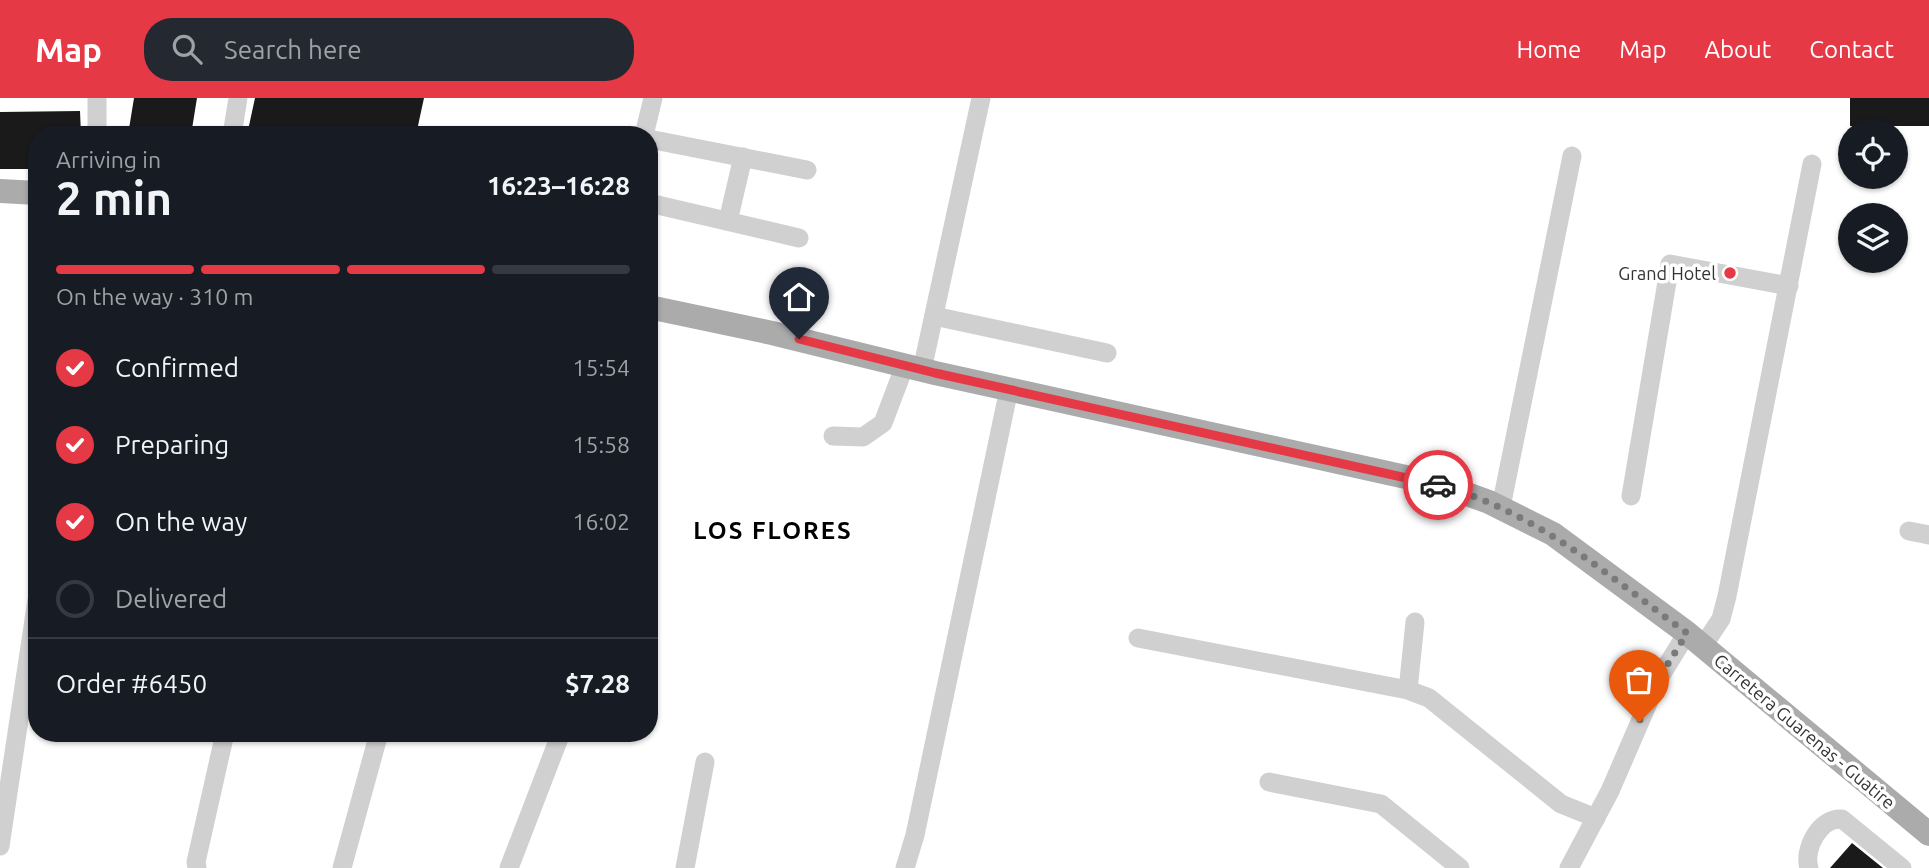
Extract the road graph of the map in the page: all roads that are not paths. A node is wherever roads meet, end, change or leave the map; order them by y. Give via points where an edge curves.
1 (97, 98) edge
2 (238, 98) edge
3 (653, 98) edge
4 (981, 98) edge
5 (97, 126) edge
6 (233, 126) edge
7 (646, 126) edge
8 (658, 141) edge
9 (1572, 156) dead end
10 (743, 157) junction
11 (1812, 164) dead end
12 (807, 170) dead end
13 (0, 191) edge
14 (28, 193) edge
15 (658, 205) edge
16 (728, 221) junction
17 (799, 238) dead end
18 (1789, 286) junction
19 (658, 309) edge
20 (933, 316) junction
21 (1107, 353) dead end
22 (913, 368) junction
23 (1009, 389) junction
24 (833, 436) dead end
25 (1631, 496) dead end
26 (1502, 507) junction
27 (1909, 531) dead end
28 (1929, 535) edge
29 (1415, 622) dead end
30 (1138, 638) dead end
31 (1695, 640) junction
32 (28, 660) edge
33 (1408, 690) junction
34 (223, 742) edge
35 (377, 742) edge
36 (558, 742) edge
37 (705, 762) dead end
38 (1269, 782) dead end
39 (1597, 818) junction
40 (1929, 834) edge
41 (0, 846) edge
42 (197, 868) edge
43 (342, 868) edge
44 (509, 868) edge
45 (685, 868) edge
46 (905, 868) edge
47 (1460, 868) edge
48 (1569, 868) edge
49 (1809, 868) edge
50 (1902, 868) edge

1 - 5 street
2 - 6 street
3 - 7 street
4 - 20 street
8 - 10 street
9 - 26 street
10 - 12 street
10 - 16 street
11 - 18 street
13 - 14 main road
15 - 16 street
16 - 17 street
18 - 25 street via 1670,264
18 - 31 street via 1721,619
19 - 22 main road, Carretera Guarenas - Guatire
20 - 21 street
20 - 22 street
22 - 23 main road, Carretera Guarenas - Guatire
22 - 24 street via 883,423 863,437
23 - 26 main road, Carretera Guarenas - Guatire via 1442,485
23 - 46 street
26 - 31 main road, Carretera Guarenas - Guatire via 1553,534
27 - 28 street
29 - 33 street
30 - 33 street
31 - 39 street via 1653,690
31 - 40 main road, Carretera Guarenas - Guatire
32 - 41 street
33 - 39 street via 1429,698 1561,804
34 - 42 street
35 - 43 street
36 - 44 street
37 - 45 street
38 - 47 street via 1381,804
39 - 48 street
49 - 50 street via 1807,853 1823,824 1836,818

